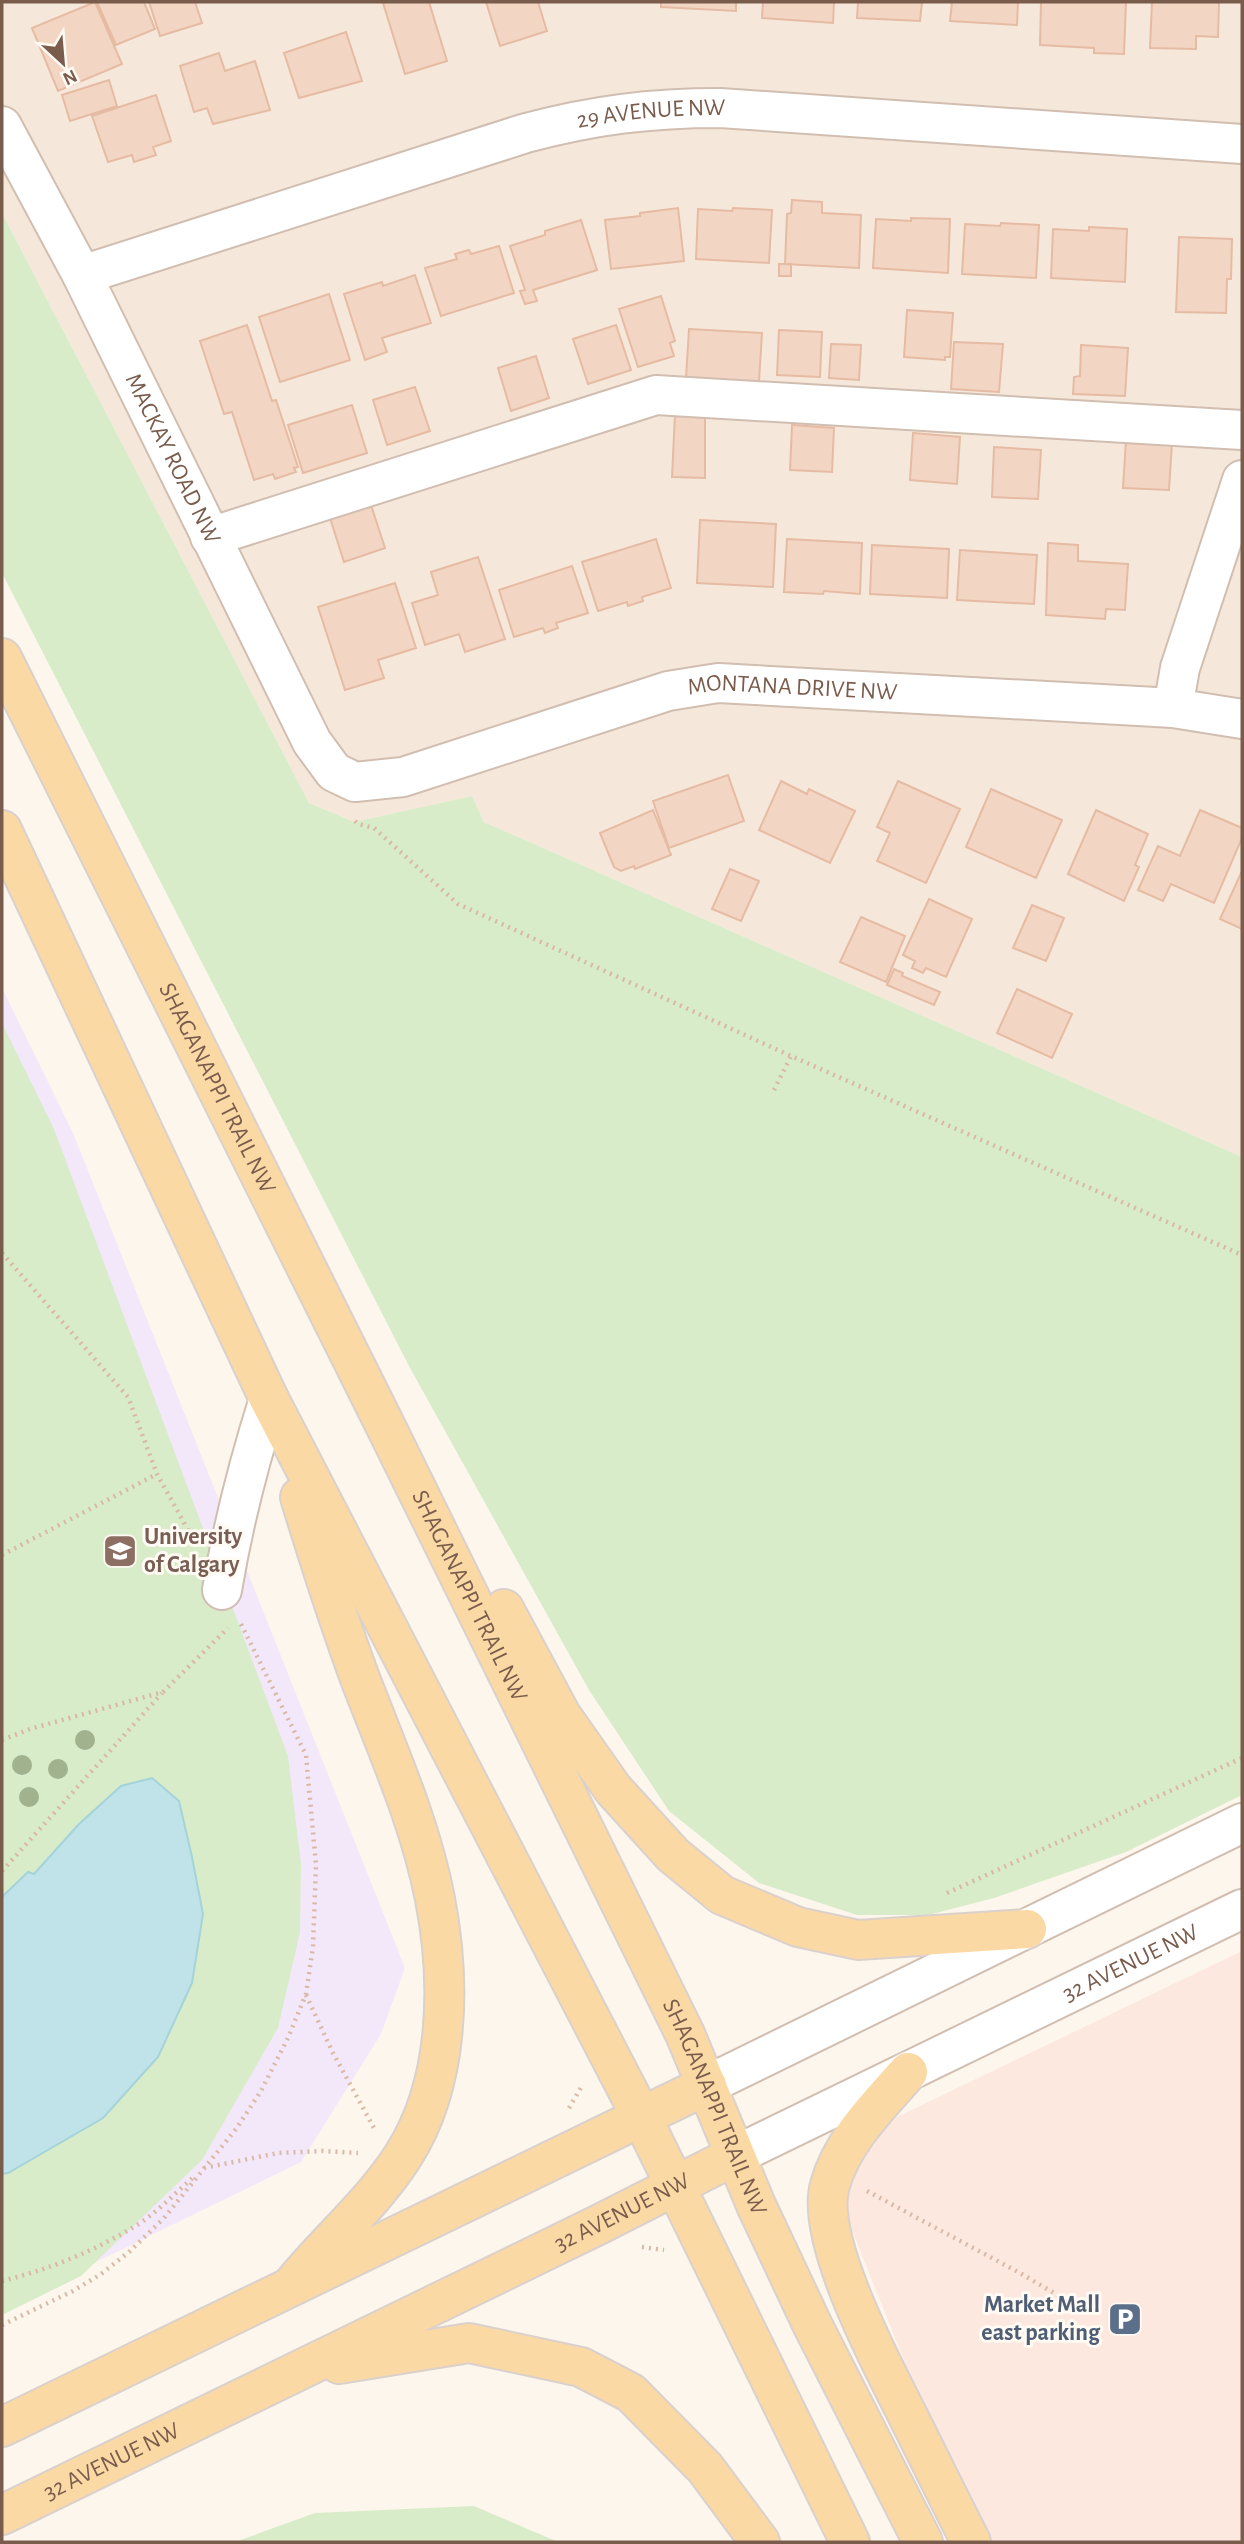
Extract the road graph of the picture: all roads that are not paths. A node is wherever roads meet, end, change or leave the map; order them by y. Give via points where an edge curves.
1 (2, 126) edge
2 (1242, 144) edge
3 (82, 275) junction
4 (1242, 430) edge
5 (1242, 480) edge
6 (210, 537) junction
7 (2, 658) edge
8 (1173, 708) junction
9 (1242, 719) edge
10 (351, 798) joint
11 (2, 830) edge
12 (269, 1399) junction
13 (384, 1423) junction
14 (222, 1590) dead end
15 (1242, 1824) edge
16 (1242, 1909) edge
17 (1027, 1928) junction
18 (908, 2072) junction
19 (707, 2085) junction
20 (641, 2116) junction
21 (734, 2155) junction
22 (675, 2186) junction
23 (293, 2284) junction
24 (295, 2371) junction
25 (2, 2427) edge
26 (2, 2515) edge
27 (761, 2542) edge
28 (850, 2542) edge
29 (923, 2542) edge
30 (971, 2542) edge

1 - 3 street, MACKAY ROAD NW
2 - 3 street, 29 AVENUE NW via 720,108 623,112 526,133
3 - 6 street, MACKAY ROAD NW
4 - 6 street via 656,395
5 - 8 street via 1180,668
6 - 10 street, MACKAY ROAD NW via 312,742
7 - 13 main road, SHAGANAPPI TRAIL NW
8 - 9 street, MONTANA DRIVE NW
8 - 10 street, MONTANA DRIVE NW via 718,683 668,691
11 - 12 main road
12 - 14 street via 251,1453
12 - 20 main road
12 - 23 main road via 337,1615 418,1834 435,1899 444,1980 444,2028 435,2082 404,2155
13 - 17 main road via 434,1481 561,1715 613,1789 673,1855 722,1895 798,1927 858,1940
13 - 19 main road, SHAGANAPPI TRAIL NW
15 - 17 street
16 - 18 street, 32 AVENUE NW
17 - 19 street
18 - 21 street, 32 AVENUE NW
18 - 30 main road via 848,2146 829,2186 829,2220 863,2325
19 - 20 main road
19 - 21 main road, SHAGANAPPI TRAIL NW
20 - 22 main road
20 - 23 main road
21 - 22 main road, 32 AVENUE NW
21 - 29 main road, SHAGANAPPI TRAIL NW via 812,2325
22 - 24 main road, 32 AVENUE NW
22 - 28 main road
23 - 25 main road
24 - 26 main road, 32 AVENUE NW
24 - 27 main road via 469,2343 581,2367 631,2393 705,2468

